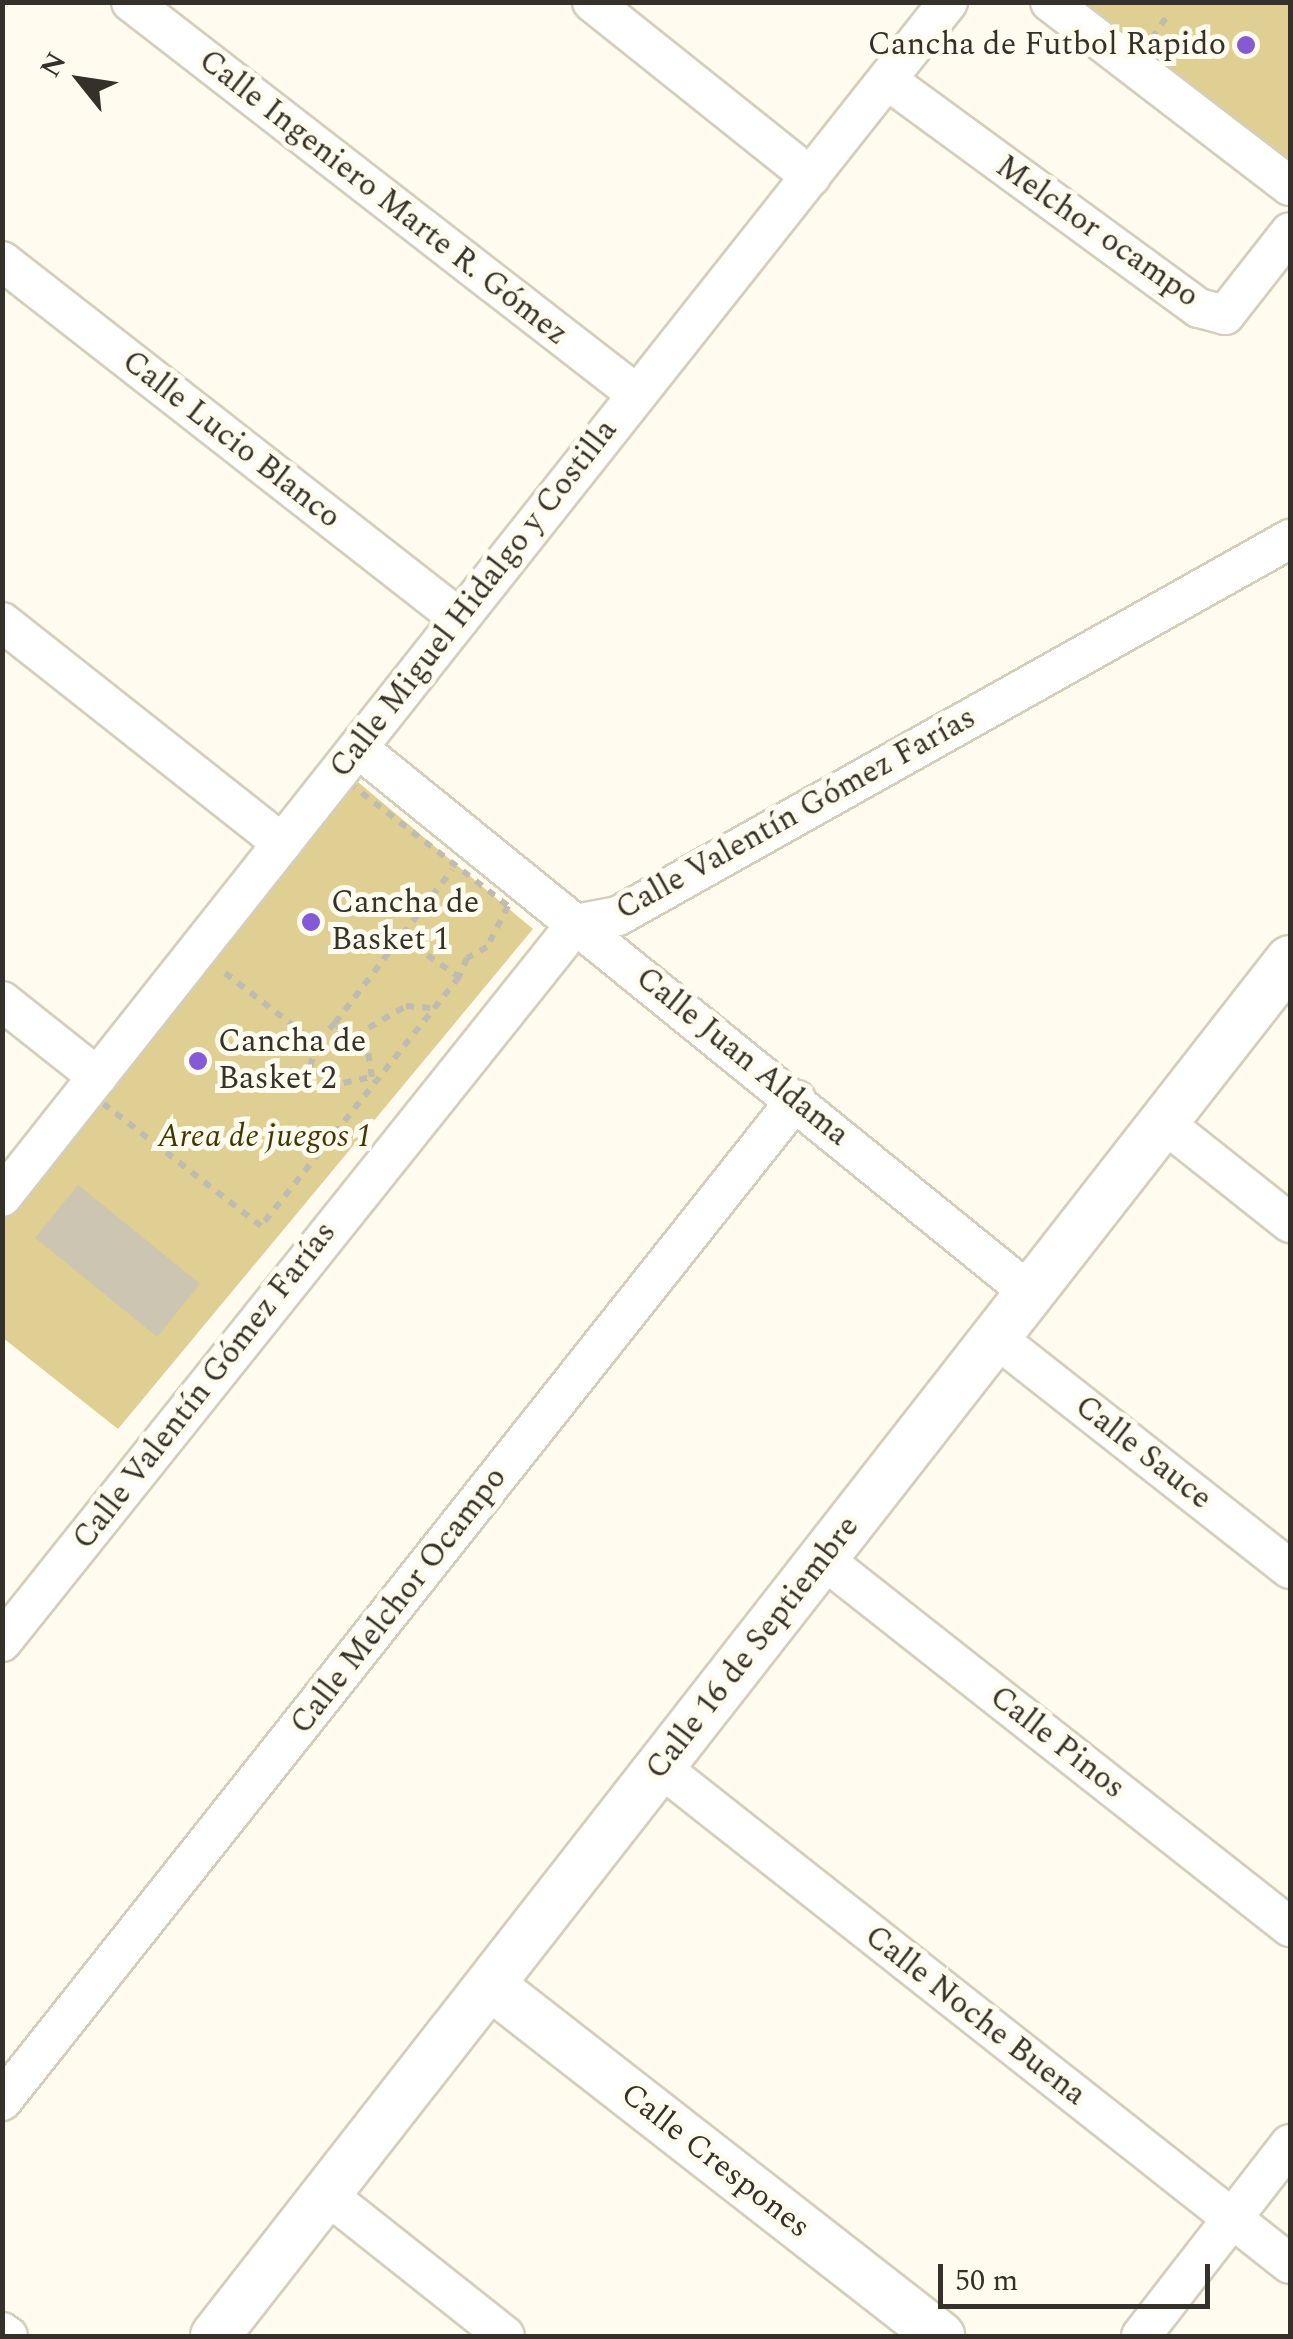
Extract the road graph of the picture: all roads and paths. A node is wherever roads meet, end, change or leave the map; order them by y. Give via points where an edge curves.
1 (131, 2) edge
2 (592, 2) edge
3 (948, 2) edge
4 (1050, 2) edge
5 (887, 80) junction
6 (811, 176) junction
7 (1290, 186) edge
8 (1290, 232) edge
9 (2, 261) edge
10 (635, 393) junction
11 (1290, 539) edge
12 (460, 620) junction
13 (2, 622) edge
14 (358, 748) junction
15 (282, 843) junction
16 (458, 862) junction
17 (576, 924) junction
18 (401, 936) junction
19 (208, 960) junction
20 (1290, 960) edge
21 (459, 977) junction
22 (2, 1000) edge
23 (434, 1008) junction
24 (335, 1023) junction
25 (355, 1036) junction
26 (316, 1042) junction
27 (98, 1077) junction
28 (796, 1100) junction
29 (1164, 1122) junction
30 (2, 1197) edge
31 (1290, 1223) edge
32 (1030, 1294) junction
33 (995, 1337) junction
34 (823, 1559) junction
35 (1290, 1569) edge
36 (2, 1642) edge
37 (660, 1767) junction
38 (1290, 1927) edge
39 (490, 1985) junction
40 (2, 2101) edge
41 (1290, 2144) edge
42 (326, 2194) junction
43 (1232, 2220) junction
44 (1290, 2264) edge
45 (214, 2336) edge
46 (505, 2336) edge
47 (940, 2336) edge
48 (1141, 2336) edge

1 - 10 street, Calle Ingeniero Marte R. Gómez
2 - 6 street
3 - 5 street, Calle Miguel Hidalgo y Costilla
4 - 7 street
5 - 6 street, Calle Miguel Hidalgo y Costilla
5 - 8 street, Melchor ocampo via 1199,308 1225,315
6 - 10 street, Calle Miguel Hidalgo y Costilla
9 - 12 street, Calle Lucio Blanco
10 - 12 street, Calle Miguel Hidalgo y Costilla
11 - 17 street, Calle Valentín Gómez Farías via 618,916
12 - 14 street, Calle Miguel Hidalgo y Costilla
13 - 15 street
14 - 15 street, Calle Miguel Hidalgo y Costilla
14 - 17 street, Calle Juan Aldama
15 - 27 street, Calle Miguel Hidalgo y Costilla
16 - 18 path
16 - 19 path via 349,783
16 - 21 path via 508,906 487,946 467,958
17 - 28 street, Calle Juan Aldama
17 - 36 street, Calle Valentín Gómez Farías
18 - 21 path
18 - 24 path
19 - 23 path via 100,1101 262,1226
19 - 26 path
20 - 29 street, Calle 16 de Septiembre
21 - 23 path
22 - 27 street
23 - 25 path via 406,1006
24 - 25 path
24 - 26 path
25 - 26 path via 368,1051 372,1078 346,1088 328,1086 310,1070
27 - 30 street, Calle Miguel Hidalgo y Costilla
28 - 32 street, Calle Juan Aldama
28 - 40 street, Calle Melchor Ocampo
29 - 31 street
29 - 32 street, Calle 16 de Septiembre
32 - 33 street, Calle 16 de Septiembre
33 - 34 street, Calle 16 de Septiembre
33 - 35 street, Calle Sauce
34 - 37 street, Calle 16 de Septiembre
34 - 38 street, Calle Pinos
37 - 39 street, Calle 16 de Septiembre
37 - 43 street, Calle Noche Buena
39 - 42 street, Calle 16 de Septiembre
39 - 47 street, Calle Crespones
41 - 43 street
42 - 45 street, Calle 16 de Septiembre
42 - 46 street
43 - 44 street, Calle Noche Buena
43 - 48 street

